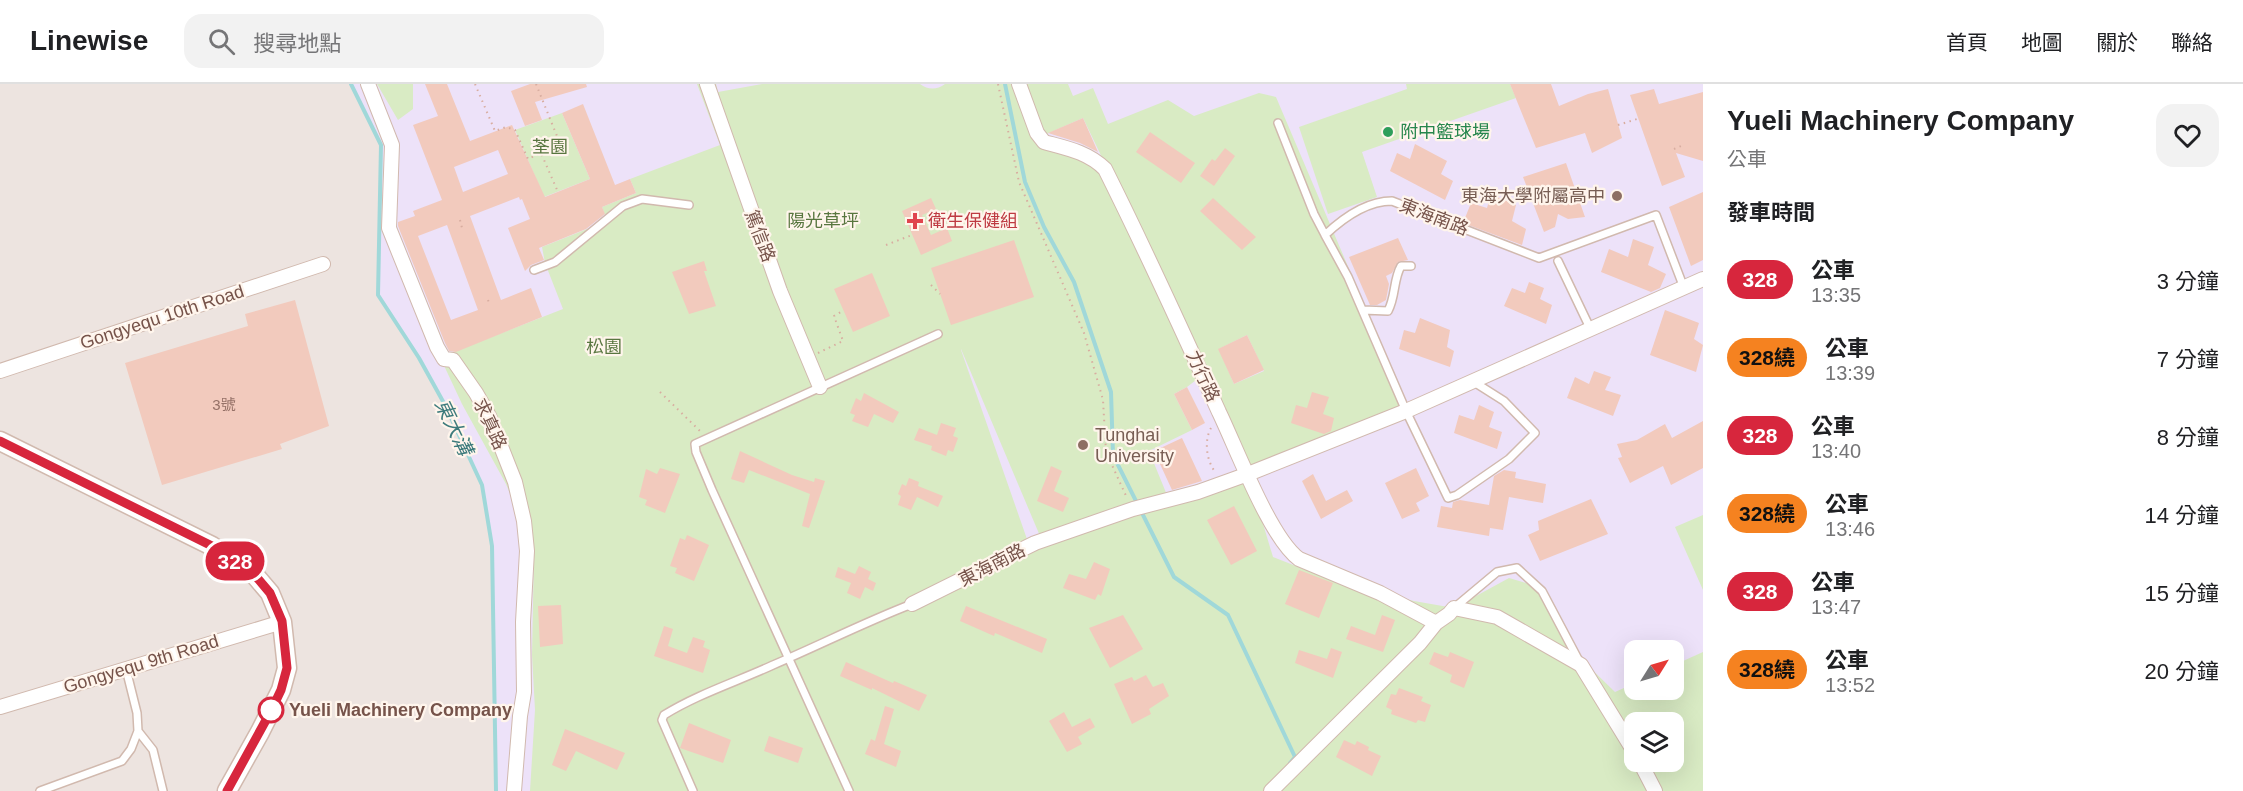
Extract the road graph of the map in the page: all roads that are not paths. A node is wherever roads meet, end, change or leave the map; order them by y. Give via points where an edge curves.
1 (368, 84) edge
2 (707, 84) edge
3 (1019, 84) edge
4 (1278, 123) dead end
5 (689, 205) dead end
6 (1325, 235) junction
7 (1558, 261) dead end
8 (323, 264) dead end
9 (1411, 266) dead end
10 (534, 270) dead end
11 (1703, 279) edge
12 (1683, 288) junction
13 (1363, 310) junction
14 (1590, 328) junction
15 (938, 334) dead end
16 (0, 371) edge
17 (1473, 381) junction
18 (820, 387) junction
19 (1406, 411) junction
20 (0, 441) edge
21 (1248, 474) junction
22 (912, 604) joint
23 (1454, 608) junction
24 (282, 621) junction
25 (1436, 622) junction
26 (789, 657) junction
27 (1581, 665) junction
28 (126, 669) junction
29 (0, 707) edge
30 (138, 731) junction
31 (1624, 735) edge
32 (1645, 772) edge
33 (40, 791) edge
34 (163, 791) edge
35 (227, 791) edge
36 (514, 791) edge
37 (693, 791) edge
38 (849, 791) edge
39 (1271, 791) edge
40 (1655, 791) edge

1 - 36 street, 求真路 via 392,145 389,228 437,347 444,359 453,360 489,416 515,482 524,521 524,692
2 - 18 street, 篤信路 via 748,203
3 - 21 street, 力行路 via 1044,142 1076,151 1105,169
4 - 6 lane
5 - 10 lane via 642,199 623,206 555,261
6 - 12 lane, 東海南路 via 1344,218 1380,201 1392,201 1539,258 1656,215
6 - 13 lane
7 - 14 lane
8 - 16 street, Gongyequ 10th Road
9 - 13 lane via 1401,266 1395,277 1394,300 1388,311
11 - 12 street, 東海南路
12 - 14 street, 東海南路
13 - 19 lane
14 - 17 street, 東海南路
15 - 18 lane
17 - 19 street, 東海南路
17 - 19 lane via 1504,400 1535,433 1509,459 1457,495 1448,498
18 - 26 lane via 695,444
19 - 21 street, 東海南路
20 - 24 street via 212,546 253,573 270,593
21 - 22 street, 東海南路 via 1035,543
21 - 25 street, 力行路 via 1291,553
22 - 26 lane, 東海南路
23 - 25 street
23 - 27 street via 1497,617
23 - 27 lane via 1497,572 1517,568 1542,591
24 - 28 street, Gongyequ 9th Road
24 - 35 street via 287,668 281,690
25 - 39 street via 1420,643
26 - 37 lane, 東海南路 via 664,715 662,720
26 - 38 lane
27 - 31 street
28 - 29 street, Gongyequ 9th Road
28 - 30 lane
30 - 33 lane via 122,761
30 - 34 lane via 153,750
32 - 40 street

